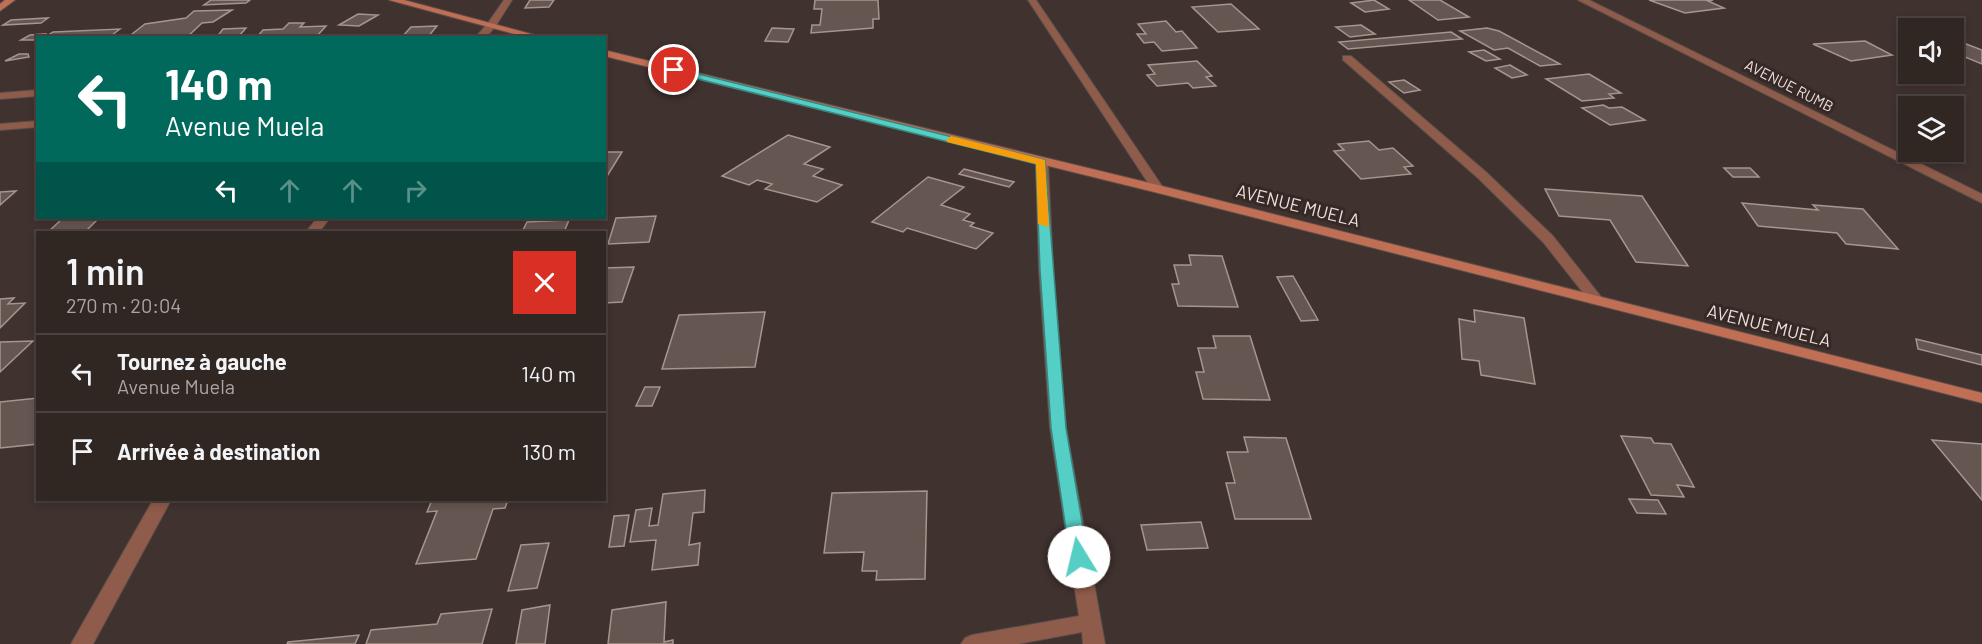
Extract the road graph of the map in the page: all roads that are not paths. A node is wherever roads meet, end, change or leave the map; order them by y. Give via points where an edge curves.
1 (11, 0) edge
2 (393, 0) edge
3 (508, 0) edge
4 (1032, 0) edge
5 (1581, 0) edge
6 (0, 8) edge
7 (492, 25) junction
8 (481, 36) edge
9 (534, 36) edge
10 (606, 53) edge
11 (1347, 58) dead end
12 (36, 93) edge
13 (0, 96) edge
14 (36, 124) edge
15 (0, 127) edge
16 (1042, 162) junction
17 (1158, 189) junction
18 (1982, 199) edge
19 (322, 219) edge
20 (313, 231) edge
21 (1597, 301) junction
22 (1982, 398) edge
23 (161, 501) edge
24 (1090, 622) junction
25 (82, 644) edge
26 (972, 644) edge
27 (1094, 644) edge

1 - 6 street
2 - 7 street
3 - 7 street
4 - 17 street
5 - 18 street, AVENUE RUMB
7 - 8 street
7 - 9 street
10 - 16 street, AVENUE MUELA
11 - 21 street via 1548,239
12 - 13 lane
14 - 15 lane
16 - 17 street, AVENUE MUELA
16 - 24 street via 1058,428
17 - 21 street, AVENUE MUELA
19 - 20 street
21 - 22 street, AVENUE MUELA
23 - 25 street
24 - 26 street
24 - 27 street

